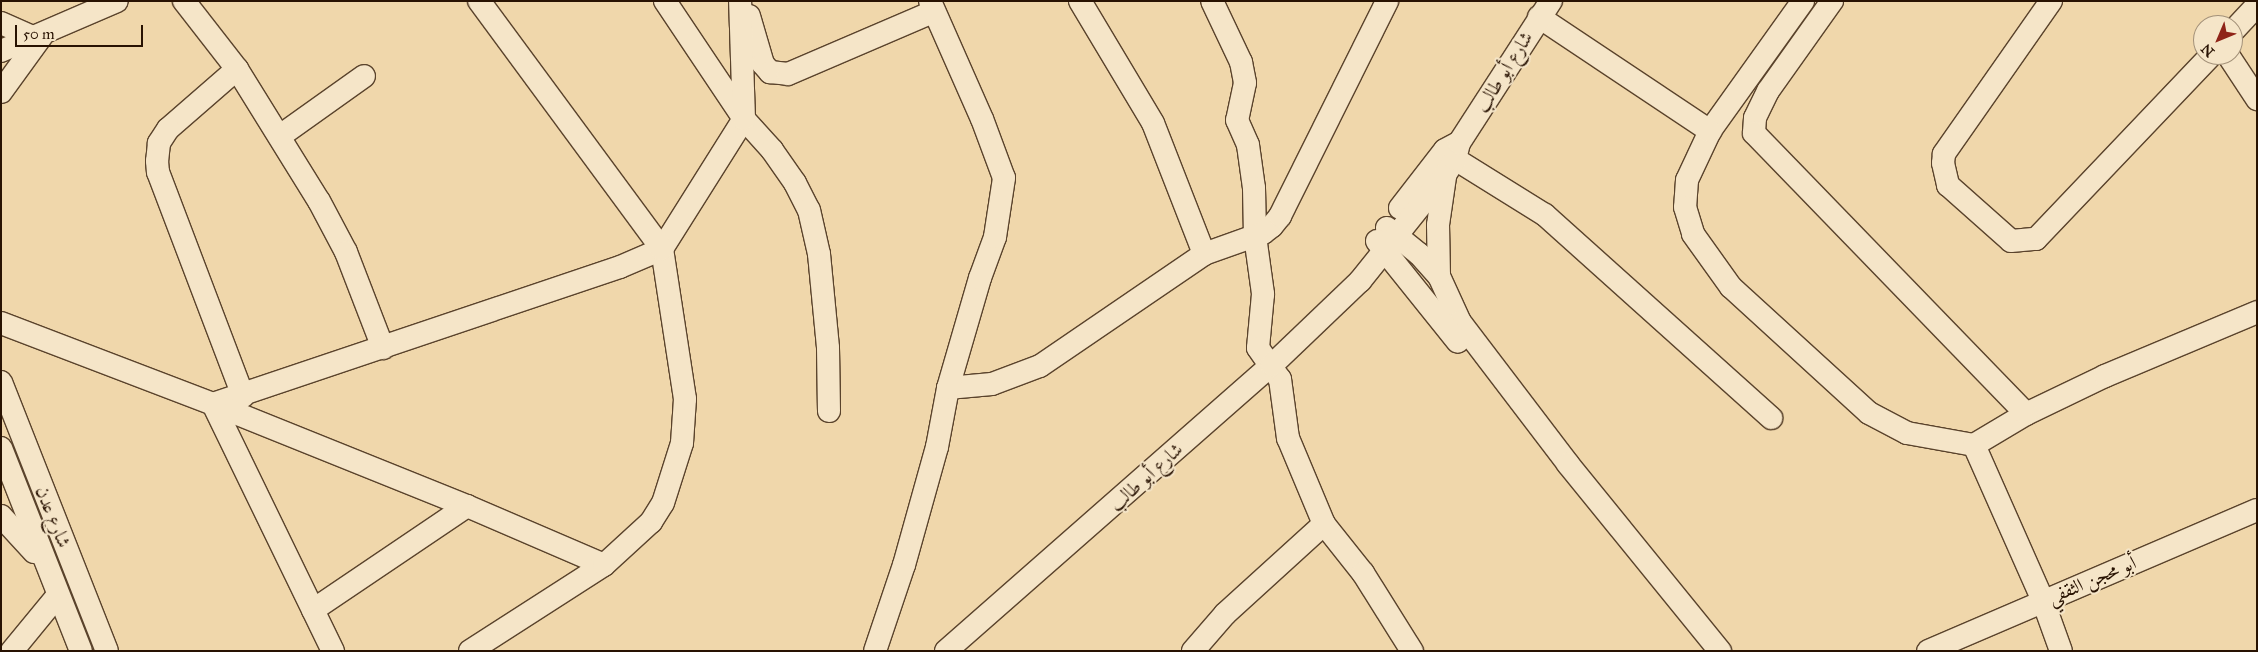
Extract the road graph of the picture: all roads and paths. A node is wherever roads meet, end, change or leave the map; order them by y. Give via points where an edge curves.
1 (117, 1) edge
2 (184, 1) edge
3 (479, 1) edge
4 (665, 1) edge
5 (740, 1) edge
6 (745, 1) edge
7 (1080, 1) edge
8 (1212, 1) edge
9 (1388, 1) edge
10 (1803, 1) edge
11 (1832, 1) edge
12 (2051, 1) edge
13 (2257, 5) edge
14 (931, 6) edge
15 (1545, 9) edge
16 (2243, 20) edge
17 (1, 23) edge
18 (38, 34) junction
19 (2, 51) edge
20 (2201, 65) edge
21 (2235, 65) edge
22 (238, 69) junction
23 (364, 76) dead end
24 (1, 92) edge
25 (2257, 99) edge
26 (744, 119) junction
27 (1710, 131) junction
28 (280, 136) junction
29 (1453, 159) junction
30 (1255, 236) junction
31 (1387, 239) junction
32 (662, 249) junction
33 (1204, 254) junction
34 (1439, 276) junction
35 (2257, 312) edge
36 (1, 323) edge
37 (383, 348) junction
38 (1272, 365) junction
39 (1, 382) edge
40 (948, 388) junction
41 (243, 396) junction
42 (213, 404) junction
43 (829, 411) dead end
44 (2026, 414) junction
45 (1772, 418) dead end
46 (1974, 444) junction
47 (1, 448) edge
48 (467, 506) junction
49 (2257, 510) edge
50 (1, 516) edge
51 (1324, 524) junction
52 (604, 565) junction
53 (48, 570) junction
54 (58, 596) junction
55 (2043, 601) junction
56 (313, 610) junction
57 (1930, 650) edge
58 (12, 651) edge
59 (81, 651) edge
60 (108, 651) edge
61 (333, 651) edge
62 (470, 651) edge
63 (875, 651) edge
64 (946, 651) edge
65 (1193, 651) edge
66 (1412, 651) edge
67 (1703, 651) edge
68 (1720, 651) edge
69 (2061, 651) edge

1 - 18 street
2 - 22 street
3 - 32 street
4 - 26 street
5 - 26 street
6 - 14 street via 763,64 778,74 798,72
7 - 33 street via 1153,123
8 - 30 street via 1238,53 1244,76 1237,120 1248,145
9 - 30 street via 1280,216
10 - 27 street
11 - 44 street via 1768,91 1755,118 1754,133
12 - 20 street via 1944,154 1948,185 2011,241 2021,243 2036,239
13 - 16 street
14 - 40 street via 982,119 1004,178 995,237
15 - 27 street
15 - 29 street, شارع أبو طالب
17 - 18 street
18 - 19 street
18 - 24 street
21 - 25 street
22 - 28 street
22 - 41 street via 168,129 160,143 157,161 158,172
23 - 28 street
26 - 32 street
26 - 43 street via 795,183 817,234 828,348
27 - 46 street via 1687,180 1685,207 1693,234 1718,272 1869,413 1907,434
28 - 37 street via 346,252
29 - 31 street, شارع أبو طالب
29 - 31 street, شارع أبو طالب via 1445,150
29 - 34 street via 1438,225
29 - 45 street via 1545,215
30 - 33 street
30 - 38 street via 1263,294 1258,348
31 - 34 street via 1419,254
31 - 38 street, شارع أبو طالب via 1352,274 1340,297
31 - 67 street via 1558,472
32 - 37 street
32 - 52 street via 682,366 685,399 682,443 663,502 651,522
33 - 40 street via 1040,366 992,384
34 - 68 street via 1460,322 1568,464
35 - 44 street
36 - 42 street
37 - 41 street
38 - 51 street via 1284,391 1288,438
38 - 64 street, شارع أبو طالب
39 - 60 street, شارع عدن
40 - 63 street via 923,501
41 - 42 street
42 - 48 street
42 - 56 street
44 - 46 street
46 - 55 street
47 - 53 street, شارع عدن
48 - 52 street
48 - 56 street
49 - 55 street, أبو محجن الثقفي
50 - 53 street via 14,526
51 - 65 street via 1225,614
51 - 66 street via 1363,573
52 - 62 street
53 - 54 street, شارع عدن
54 - 58 street
54 - 59 street, شارع عدن
55 - 57 street, أبو محجن الثقفي
55 - 69 street
56 - 61 street

